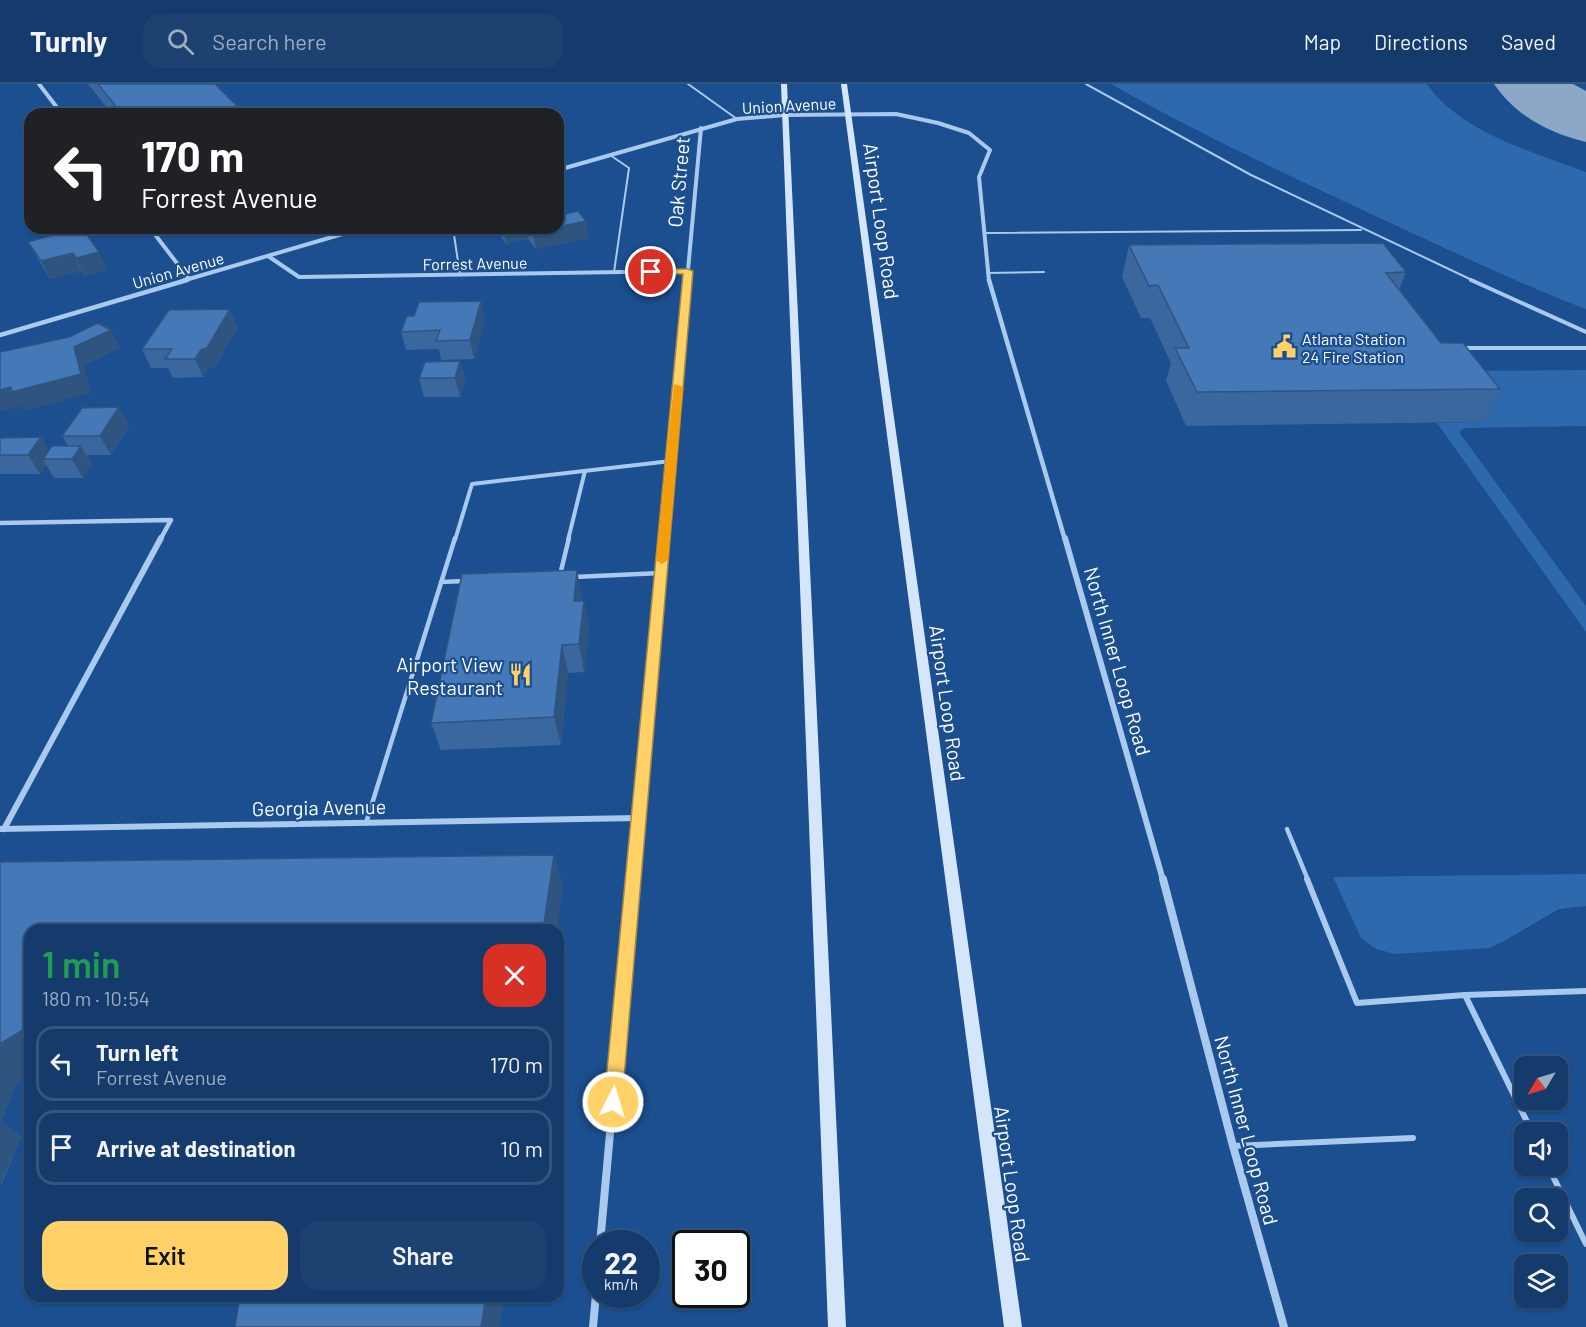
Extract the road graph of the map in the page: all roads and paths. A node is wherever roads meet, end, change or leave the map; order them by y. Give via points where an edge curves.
1 (39, 84) edge
2 (688, 84) edge
3 (784, 84) edge
4 (844, 84) edge
5 (1086, 84) edge
6 (57, 108) edge
7 (848, 114) junction
8 (785, 115) junction
9 (737, 118) junction
10 (701, 128) junction
11 (610, 155) junction
12 (564, 168) edge
13 (1364, 230) junction
14 (986, 233) junction
15 (155, 234) edge
16 (343, 234) edge
17 (454, 234) edge
18 (268, 256) junction
19 (688, 271) junction
20 (614, 272) junction
21 (1044, 272) dead end
22 (987, 273) junction
23 (460, 275) junction
24 (189, 279) junction
25 (1586, 332) edge
26 (0, 335) edge
27 (1455, 348) edge
28 (1586, 348) edge
29 (671, 461) junction
30 (585, 471) junction
31 (0, 523) edge
32 (661, 573) junction
33 (465, 581) edge
34 (441, 582) junction
35 (639, 818) junction
36 (366, 823) junction
37 (2, 829) edge
38 (1287, 829) dead end
39 (1586, 991) edge
40 (1465, 995) junction
41 (1527, 1122) edge
42 (1413, 1138) dead end
43 (1233, 1146) junction
44 (1553, 1176) edge
45 (601, 1230) edge
46 (1586, 1244) edge
47 (595, 1308) edge
48 (593, 1327) edge
49 (837, 1327) edge
50 (1013, 1327) edge
51 (1284, 1327) edge

1 - 6 street
2 - 9 lane
3 - 8 main road
4 - 7 main road, Airport Loop Road
5 - 13 lane via 1251,175
7 - 8 street, Union Avenue
7 - 14 street, North Inner Loop Road via 896,114 938,123 969,133 990,150 979,177
7 - 50 main road, Airport Loop Road
8 - 9 street, Union Avenue
8 - 49 main road
9 - 10 street, Union Avenue
10 - 11 street, Union Avenue
10 - 19 street, Oak Street
11 - 12 street, Union Avenue
11 - 20 lane via 630,168
13 - 14 lane
13 - 25 lane
14 - 22 street, North Inner Loop Road
15 - 24 street
16 - 18 street, Union Avenue
17 - 23 lane
18 - 23 street, Forrest Avenue via 299,277
18 - 24 street, Union Avenue
19 - 20 street, Forrest Avenue
19 - 29 street, Oak Street
20 - 23 street, Forrest Avenue
21 - 22 lane
22 - 43 street, North Inner Loop Road via 1149,830
24 - 26 street, Union Avenue
27 - 28 lane
29 - 30 lane
29 - 32 street, Oak Street
30 - 32 lane via 559,577
30 - 34 lane via 472,484
31 - 37 street via 171,520
32 - 35 street, Oak Street
33 - 34 lane
34 - 36 lane
35 - 36 street, Georgia Avenue
35 - 45 street, Oak Street
36 - 37 street, Georgia Avenue
38 - 40 lane via 1358,1003
39 - 40 lane
40 - 41 lane
42 - 43 lane
43 - 51 street, North Inner Loop Road
44 - 46 lane
47 - 48 street

